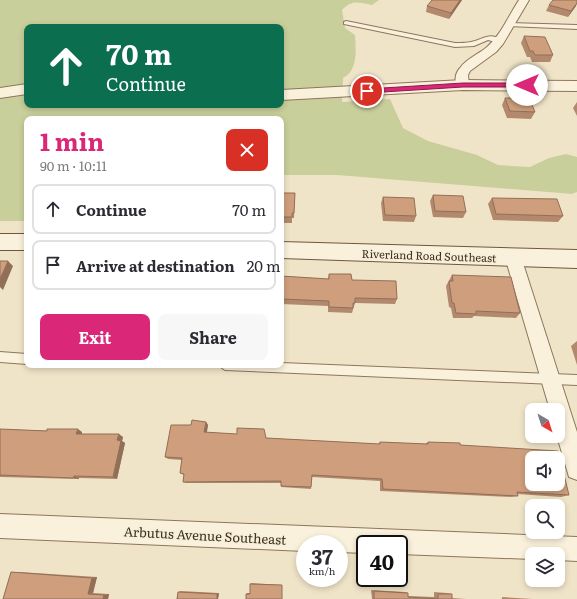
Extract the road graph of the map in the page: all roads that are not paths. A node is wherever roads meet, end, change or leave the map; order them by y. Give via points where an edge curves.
1 (524, 0) edge
2 (346, 23) dead end
3 (509, 25) junction
4 (577, 27) edge
5 (499, 41) junction
6 (463, 85) junction
7 (577, 86) edge
8 (24, 90) edge
9 (0, 93) edge
10 (284, 95) edge
11 (0, 242) edge
12 (24, 242) edge
13 (284, 250) edge
14 (513, 257) junction
15 (577, 259) edge
16 (0, 357) edge
17 (24, 359) edge
18 (284, 368) edge
19 (551, 379) junction
20 (577, 380) edge
21 (577, 469) edge
22 (0, 526) edge
23 (577, 549) edge

1 - 3 street
2 - 5 lane via 455,45 474,44 487,38
3 - 4 lane
3 - 5 street
5 - 6 street via 465,69 462,75
6 - 7 street
6 - 10 street
8 - 9 street
11 - 12 street
13 - 14 street, Riverland Road Southeast
14 - 15 street, Riverland Road Southeast
14 - 19 street
16 - 17 lane
18 - 19 lane
19 - 20 lane
19 - 21 street
22 - 23 street, Arbutus Avenue Southeast

